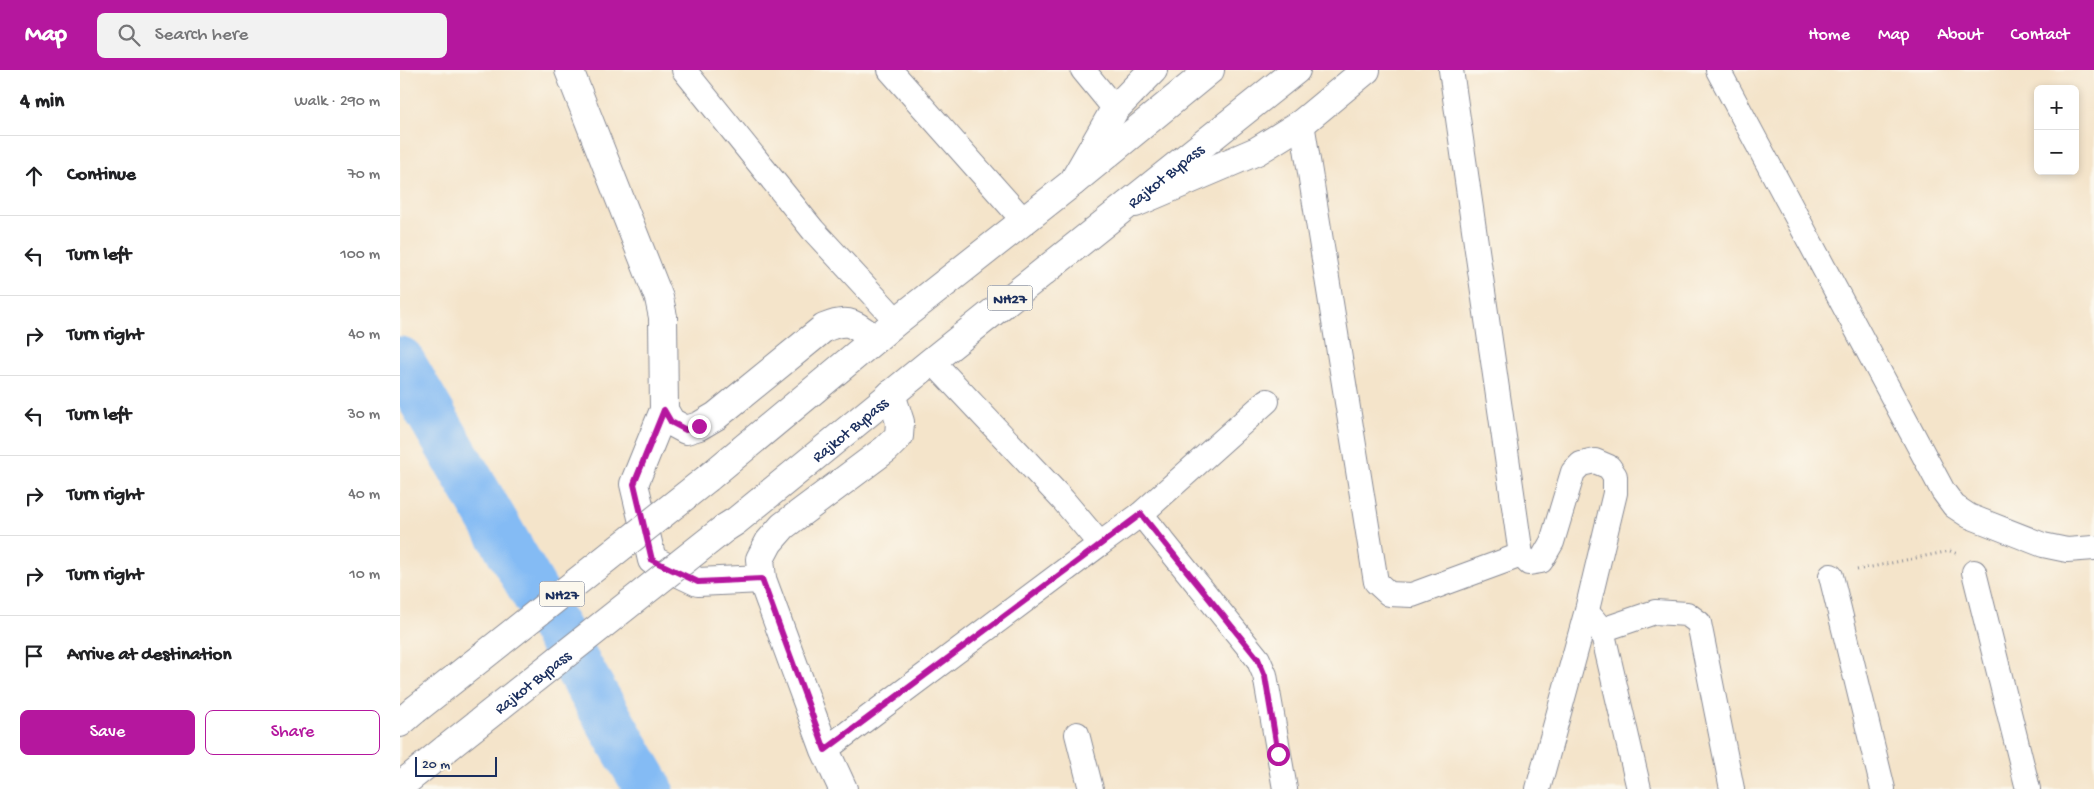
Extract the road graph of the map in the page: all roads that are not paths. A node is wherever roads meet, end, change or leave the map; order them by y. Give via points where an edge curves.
1 (569, 70) edge
2 (684, 70) edge
3 (890, 70) edge
4 (1083, 70) edge
5 (1153, 70) edge
6 (1210, 70) edge
7 (1296, 70) edge
8 (1366, 70) edge
9 (1451, 70) edge
10 (1718, 70) edge
11 (1115, 109) junction
12 (1302, 123) junction
13 (1072, 183) junction
14 (1122, 209) junction
15 (1024, 220) junction
16 (897, 321) junction
17 (875, 339) junction
18 (932, 361) junction
19 (891, 394) junction
20 (1267, 401) dead end
21 (664, 410) junction
22 (1141, 514) junction
23 (1100, 544) junction
24 (2094, 548) edge
25 (1521, 555) junction
26 (1974, 572) road end
27 (1831, 576) road end
28 (762, 579) junction
29 (1587, 610) junction
30 (1602, 630) junction
31 (408, 716) edge
32 (1077, 734) dead end
33 (825, 750) junction
34 (400, 786) edge
35 (843, 789) edge
36 (1091, 789) edge
37 (1285, 789) edge
38 (1538, 789) edge
39 (1639, 789) edge
40 (1732, 789) edge
41 (1883, 789) edge
42 (2028, 789) edge

1 - 21 main road via 659,298 663,317
2 - 16 street via 813,230
3 - 15 street
4 - 11 street
5 - 11 main road
6 - 13 main road, NH27
7 - 14 main road, Rajkot Bypass / NH27
8 - 12 main road
9 - 25 street
10 - 24 street via 1954,506 1969,516 2043,545 2067,550
11 - 13 main road
12 - 14 main road via 1257,151
12 - 25 street via 1376,582 1390,594 1412,595
13 - 15 main road, NH27
14 - 18 main road, Rajkot Bypass / NH27
15 - 16 main road, NH27
16 - 17 main road, NH27
17 - 21 main road via 854,324 839,322 824,328 716,416 699,426 686,430 671,422
17 - 31 main road, NH27, bridge via 708,478
18 - 19 main road, Rajkot Bypass / NH27
18 - 23 street
19 - 28 main road via 900,422 899,436 783,526 760,559
19 - 34 main road, Rajkot Bypass / NH27, bridge via 736,522
20 - 22 street
21 - 28 main road via 634,484 652,560 698,582
22 - 23 street
22 - 37 street via 1258,659 1265,676
23 - 33 street
25 - 29 street via 1529,563 1541,561 1547,552 1573,472 1581,464 1595,461 1609,467 1615,476 1615,493
26 - 42 street
27 - 41 street
28 - 33 main road
29 - 30 street
29 - 38 street
30 - 39 street
30 - 40 street via 1655,612 1686,614 1700,623
32 - 36 street
33 - 35 main road

